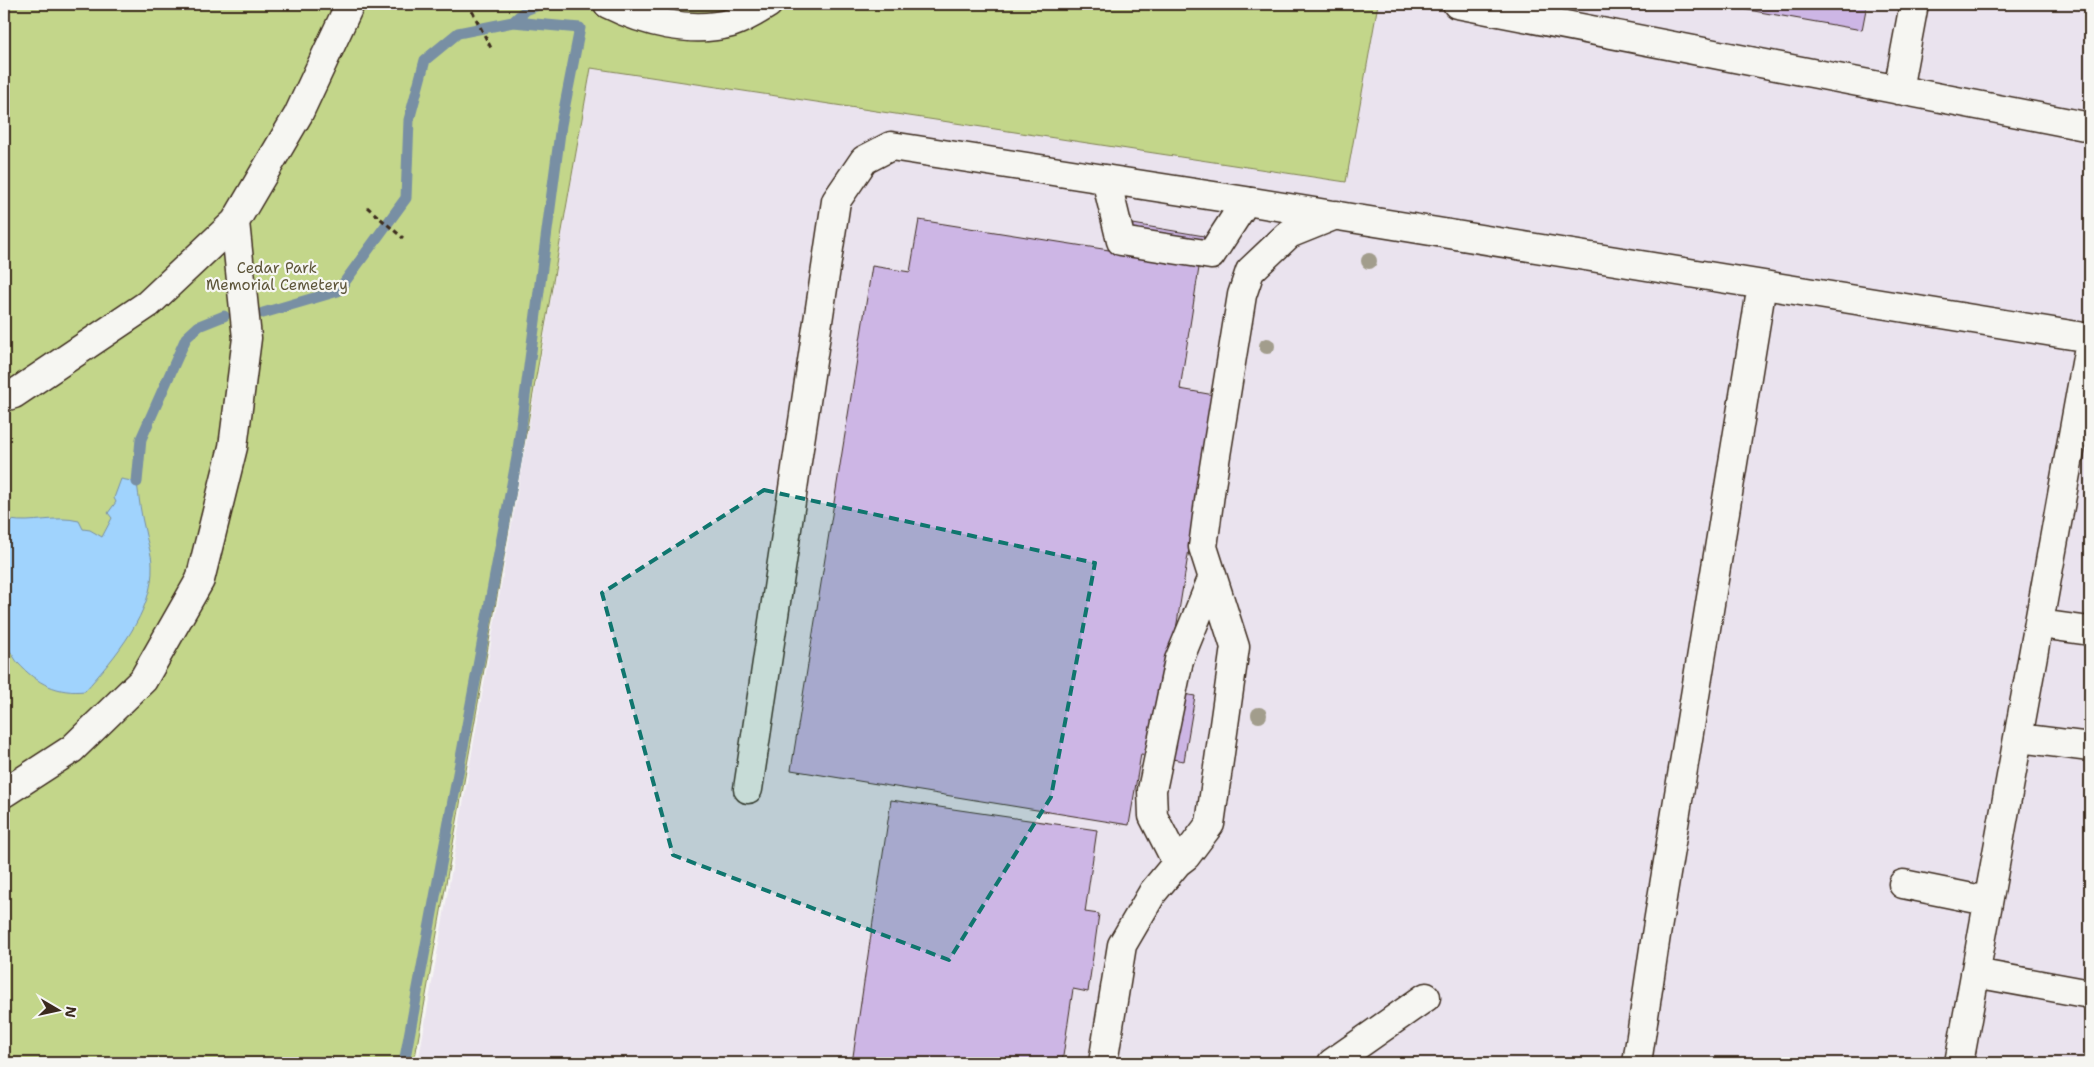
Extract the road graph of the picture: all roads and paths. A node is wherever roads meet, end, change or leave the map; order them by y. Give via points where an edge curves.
1 (350, 4) edge
2 (608, 4) edge
3 (768, 4) edge
4 (1457, 4) edge
5 (1914, 4) edge
6 (472, 11) dead end
7 (491, 48) dead end
8 (1898, 90) junction
9 (2090, 127) edge
10 (1106, 179) junction
11 (1246, 201) junction
12 (367, 207) dead end
13 (1336, 215) junction
14 (235, 222) junction
15 (403, 238) dead end
16 (1762, 285) junction
17 (2090, 340) edge
18 (4, 397) edge
19 (1212, 579) junction
20 (2040, 624) junction
21 (2090, 631) edge
22 (2019, 738) junction
23 (2090, 747) edge
24 (748, 789) dead end
25 (4, 793) edge
26 (1177, 863) junction
27 (1902, 884) dead end
28 (1987, 901) junction
29 (1975, 973) junction
30 (2090, 994) edge
31 (1426, 997) dead end
32 (1103, 1063) edge
33 (1332, 1063) edge
34 (1637, 1063) edge
35 (1959, 1063) edge

1 - 14 lane via 298,115
2 - 3 lane via 631,15 698,28 731,23
4 - 8 lane
5 - 8 lane
6 - 7 path
8 - 9 lane
10 - 11 lane
10 - 11 lane via 1122,241 1210,255
10 - 24 lane via 891,146 864,160 836,201
11 - 13 lane
12 - 15 path
13 - 16 lane
13 - 19 lane via 1289,234 1250,271 1242,295 1203,547
14 - 18 lane via 148,304 14,394
14 - 25 lane via 247,338 233,447 200,580 143,680 72,749
16 - 17 lane
16 - 34 lane
17 - 20 lane
19 - 26 lane via 1179,660 1152,790 1153,816
19 - 26 lane via 1235,647 1233,672 1210,824
20 - 21 lane
20 - 22 lane
22 - 23 lane
22 - 28 lane
26 - 32 lane via 1153,892 1122,945
27 - 28 lane
28 - 29 lane
29 - 30 lane
29 - 35 lane
31 - 33 lane

